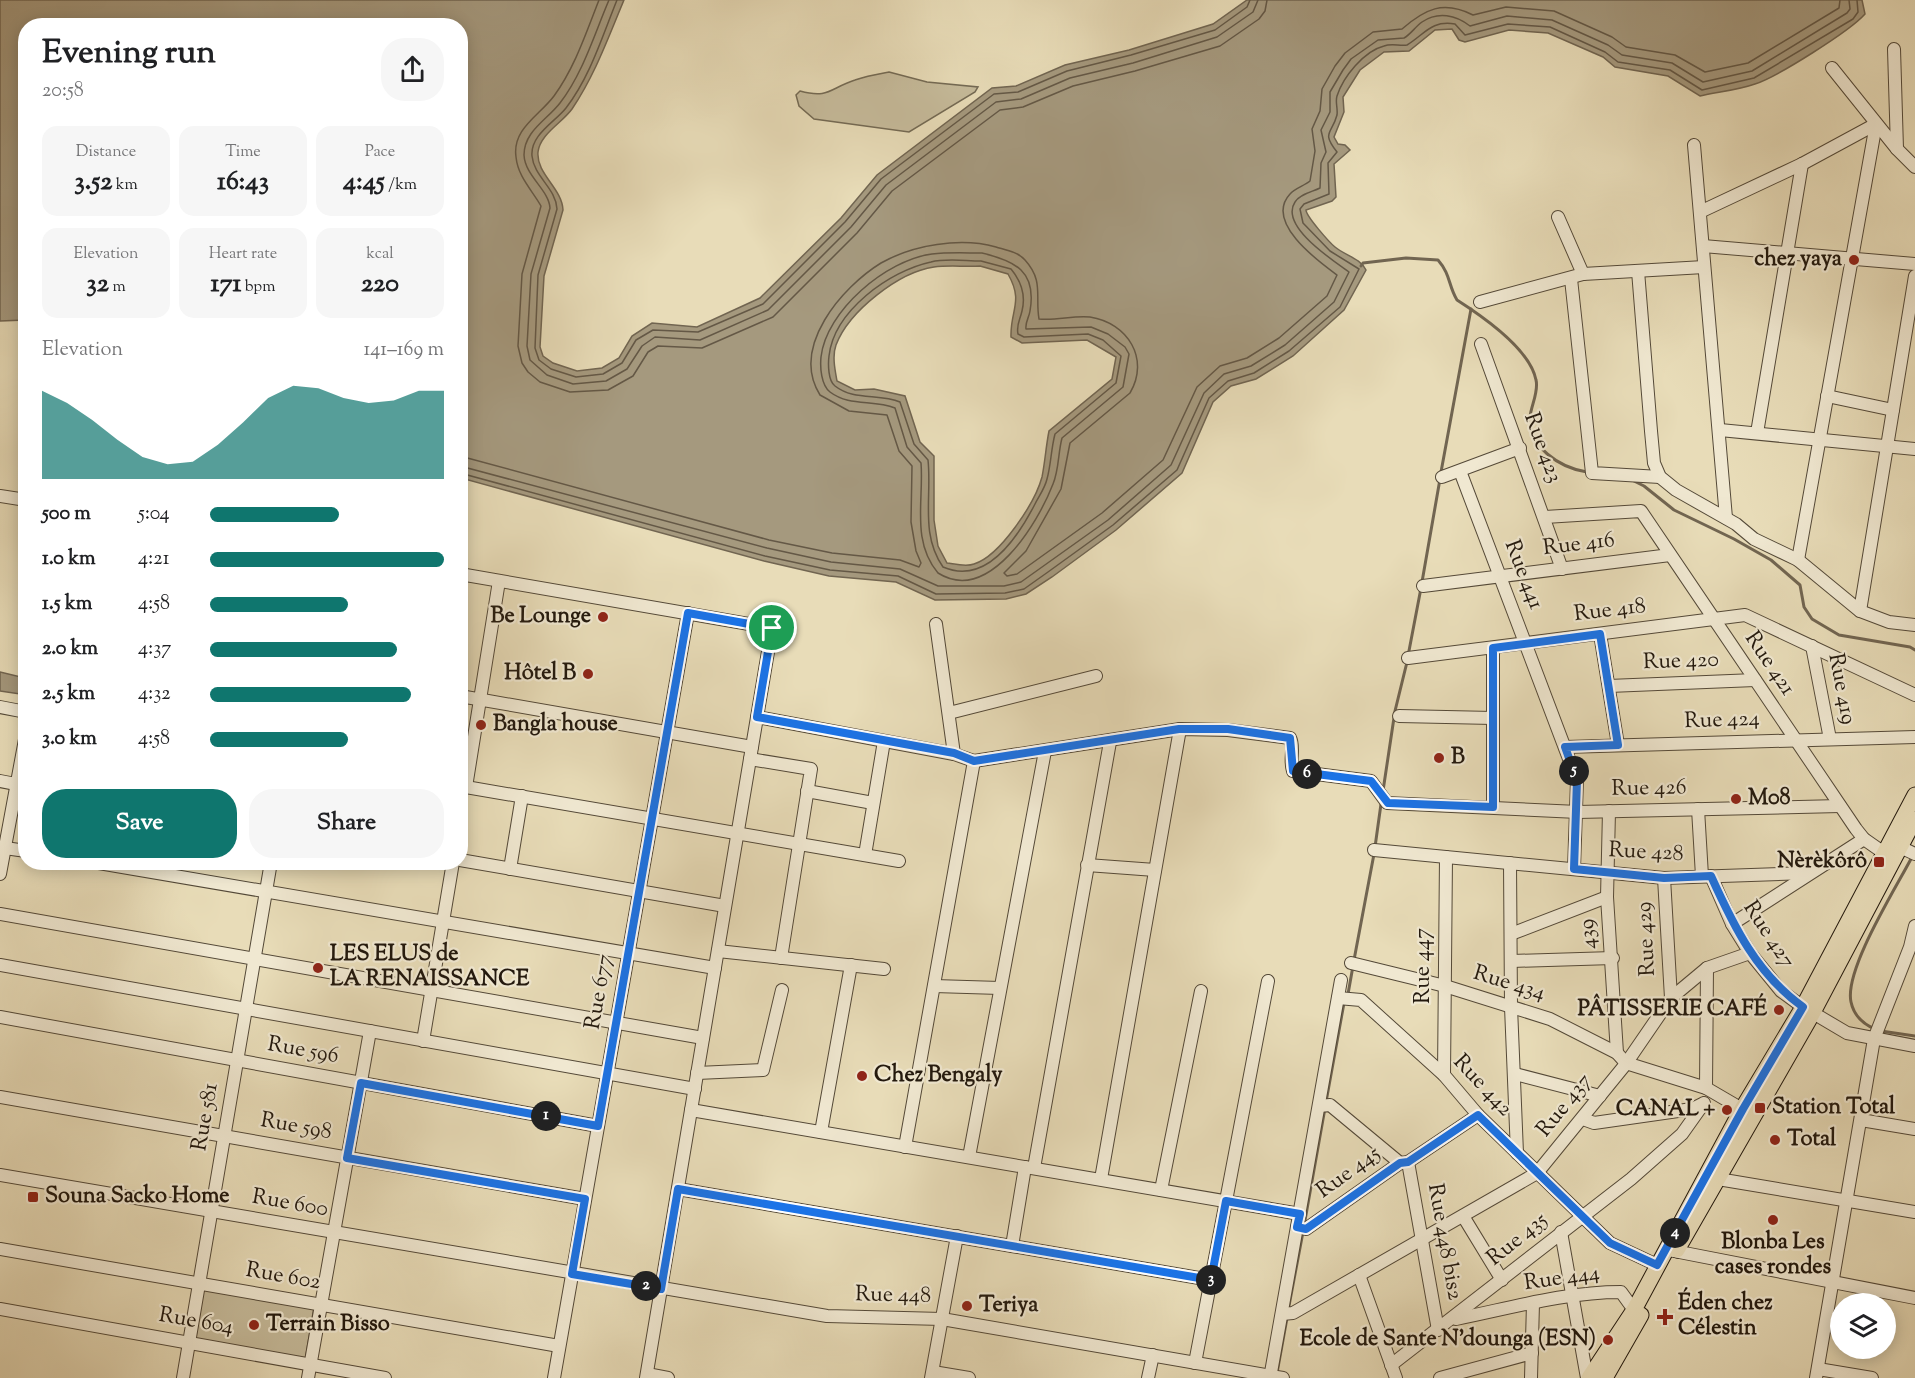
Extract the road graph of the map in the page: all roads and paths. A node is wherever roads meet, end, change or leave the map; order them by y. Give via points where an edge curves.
1 (1894, 49) dead end
2 (1832, 68) dead end
3 (1876, 124) junction
4 (1694, 144) dead end
5 (1897, 149) junction
6 (1802, 164) junction
7 (1915, 167) edge
8 (1702, 211) junction
9 (1558, 217) dead end
10 (1703, 246) junction
11 (1785, 252) junction
12 (1852, 258) junction
13 (1915, 264) edge
14 (1704, 267) junction
15 (1638, 271) junction
16 (1583, 274) junction
17 (1915, 276) edge
18 (1570, 279) junction
19 (1479, 302) dead end
20 (1481, 344) dead end
21 (1827, 396) junction
22 (1893, 410) junction
23 (1720, 430) junction
24 (1757, 433) junction
25 (1820, 440) junction
26 (1887, 446) junction
27 (1520, 448) junction
28 (1915, 449) edge
29 (1460, 471) junction
30 (1442, 477) dead end
31 (1660, 477) junction
32 (0, 496) edge
33 (18, 499) edge
34 (1545, 517) junction
35 (1726, 519) junction
36 (1670, 555) junction
37 (1798, 560) junction
38 (1562, 568) junction
39 (468, 575) edge
40 (1502, 576) junction
41 (500, 581) junction
42 (1423, 586) dead end
43 (1860, 611) junction
44 (688, 613) junction
45 (1713, 619) junction
46 (936, 624) dead end
47 (1915, 625) edge
48 (1600, 634) junction
49 (1526, 643) junction
50 (1812, 646) junction
51 (1493, 648) junction
52 (1408, 658) dead end
53 (1096, 676) dead end
54 (1755, 680) junction
55 (1609, 686) junction
56 (1915, 695) edge
57 (468, 697) edge
58 (480, 699) junction
59 (0, 707) edge
60 (18, 710) edge
61 (949, 714) junction
62 (1400, 716) dead end
63 (757, 717) junction
64 (1493, 718) junction
65 (1179, 729) junction
66 (667, 732) junction
67 (1915, 737) edge
68 (1830, 739) junction
69 (1796, 740) junction
70 (884, 741) junction
71 (1110, 742) junction
72 (1618, 745) junction
73 (1565, 747) junction
74 (1045, 751) junction
75 (751, 753) junction
76 (954, 753) junction
77 (468, 760) edge
78 (974, 761) junction
79 (0, 782) edge
80 (18, 785) edge
81 (468, 787) edge
82 (807, 791) junction
83 (1915, 795) edge
84 (522, 796) junction
85 (18, 797) edge
86 (873, 803) junction
87 (1840, 806) junction
88 (1493, 807) junction
89 (1698, 809) junction
90 (1609, 811) junction
91 (1578, 812) junction
92 (652, 819) junction
93 (1915, 819) edge
94 (737, 833) junction
95 (1864, 839) junction
96 (799, 844) junction
97 (5, 848) junction
98 (18, 850) edge
99 (1374, 850) dead end
100 (1909, 851) edge
101 (1884, 853) junction
102 (865, 855) junction
103 (1446, 857) junction
104 (468, 861) edge
105 (899, 861) dead end
106 (1510, 863) junction
107 (1087, 865) junction
108 (510, 869) junction
109 (1574, 869) junction
110 (139, 870) edge
111 (270, 870) edge
112 (452, 870) edge
113 (1155, 870) junction
114 (1608, 872) junction
115 (1807, 873) junction
116 (0, 874) edge
117 (1707, 876) junction
118 (1664, 878) junction
119 (639, 891) junction
120 (266, 892) junction
121 (1607, 897) junction
122 (725, 906) junction
123 (0, 914) edge
124 (443, 922) junction
125 (1732, 924) junction
126 (1915, 926) edge
127 (1511, 934) junction
128 (1912, 948) edge
129 (718, 951) junction
130 (1750, 953) junction
131 (628, 954) junction
132 (781, 958) junction
133 (1613, 958) junction
134 (255, 959) junction
135 (1512, 961) junction
136 (1351, 963) dead end
137 (0, 965) edge
138 (851, 965) junction
139 (715, 968) junction
140 (1707, 968) junction
141 (884, 969) dead end
142 (1341, 980) dead end
143 (1268, 981) dead end
144 (934, 986) junction
145 (1445, 986) junction
146 (1000, 988) junction
147 (431, 990) junction
148 (782, 990) dead end
149 (1201, 991) dead end
150 (1338, 998) junction
151 (1671, 998) junction
152 (1511, 1007) junction
153 (246, 1010) junction
154 (1808, 1010) junction
155 (0, 1017) edge
156 (616, 1023) junction
157 (370, 1031) junction
158 (703, 1038) junction
159 (1874, 1039) junction
160 (423, 1041) junction
161 (1915, 1046) edge
162 (1617, 1053) junction
163 (237, 1060) junction
164 (1626, 1063) junction
165 (697, 1073) junction
166 (607, 1074) junction
167 (1515, 1074) junction
168 (1444, 1075) junction
169 (361, 1083) junction
170 (694, 1089) junction
171 (1712, 1091) junction
172 (0, 1096) edge
173 (1600, 1096) junction
174 (1704, 1103) junction
175 (1319, 1106) junction
176 (1743, 1109) junction
177 (691, 1110) junction
178 (1478, 1115) junction
179 (1583, 1119) junction
180 (1861, 1120) junction
181 (598, 1126) junction
182 (1915, 1129) edge
183 (822, 1132) junction
184 (224, 1136) junction
185 (905, 1147) junction
186 (1516, 1153) junction
187 (969, 1157) junction
188 (347, 1158) junction
189 (1404, 1162) junction
190 (1030, 1168) junction
191 (1537, 1173) junction
192 (0, 1174) edge
193 (1101, 1179) junction
194 (1719, 1179) junction
195 (678, 1189) junction
196 (1161, 1190) junction
197 (585, 1199) junction
198 (1226, 1201) junction
199 (1847, 1201) junction
200 (211, 1212) junction
201 (1915, 1212) edge
202 (1300, 1214) junction
203 (1463, 1216) junction
204 (1583, 1216) junction
205 (1301, 1228) junction
206 (1561, 1232) junction
207 (334, 1233) junction
208 (957, 1236) junction
209 (1422, 1239) junction
210 (1012, 1246) junction
211 (0, 1249) edge
212 (1671, 1251) junction
213 (1657, 1265) junction
214 (572, 1274) junction
215 (1359, 1275) junction
216 (1211, 1280) junction
217 (1502, 1280) junction
218 (199, 1283) junction
219 (1833, 1284) junction
220 (661, 1289) junction
221 (1570, 1295) junction
222 (1915, 1298) edge
223 (1533, 1303) junction
224 (321, 1304) junction
225 (0, 1309) edge
226 (1634, 1310) junction
227 (1287, 1314) junction
228 (942, 1318) junction
229 (1452, 1320) junction
230 (1438, 1330) junction
231 (190, 1342) junction
232 (559, 1346) junction
233 (1532, 1353) junction
234 (1153, 1355) junction
235 (1195, 1362) junction
236 (310, 1364) junction
237 (1391, 1365) junction
238 (1817, 1373) edge
239 (932, 1375) edge
240 (647, 1376) edge
241 (1275, 1377) edge
242 (183, 1378) edge
243 (308, 1378) edge
244 (385, 1378) edge
245 (554, 1378) edge
246 (668, 1378) edge
247 (969, 1378) edge
248 (1149, 1378) edge
249 (1396, 1378) edge
250 (1440, 1378) edge
251 (1531, 1378) edge
252 (1588, 1378) edge
253 (1605, 1378) edge
254 (1872, 1378) edge

1 - 5 street
2 - 3 street
3 - 5 street
3 - 6 street
3 - 12 street
4 - 8 street
5 - 7 street
6 - 8 street
6 - 11 street
8 - 10 street
9 - 16 street
10 - 11 street
10 - 14 street
11 - 12 street
11 - 24 street
12 - 13 street
12 - 21 street
14 - 15 street
14 - 23 street
15 - 16 street
15 - 31 street via 1654,463
16 - 18 street
17 - 22 street
18 - 19 street
18 - 31 street via 1592,473
20 - 27 street, Rue 423
21 - 22 street
21 - 25 street
22 - 26 street
23 - 24 street
23 - 35 street
24 - 25 street
25 - 26 street
25 - 37 street
26 - 28 street
26 - 43 street
27 - 29 street
27 - 34 street, Rue 423
29 - 30 street
29 - 40 street, Rue 441
31 - 35 street
32 - 33 street
34 - 36 street, Rue 421 via 1641,511
34 - 38 street, Rue 423
35 - 37 street via 1754,539
36 - 38 street, Rue 416
36 - 45 street, Rue 421
37 - 43 street
38 - 40 street, Rue 416
39 - 41 street
40 - 42 street, Rue 416
40 - 49 street, Rue 441
41 - 44 street
41 - 58 street
43 - 47 street via 1889,622
44 - 63 street via 772,628
44 - 66 street, Rue 677
45 - 48 street, Rue 418
45 - 50 street, Rue 418 via 1745,615
45 - 54 street, Rue 421
46 - 61 street
48 - 49 street, Rue 418
48 - 55 street
49 - 51 street, Rue 418
49 - 73 street, Rue 441
50 - 56 street
50 - 68 street, Rue 419
51 - 52 street, Rue 418
51 - 64 street
53 - 61 street
54 - 55 street, Rue 420
54 - 69 street, Rue 421
55 - 72 street
57 - 58 street
58 - 66 street
58 - 77 street
59 - 60 street
61 - 76 street
62 - 64 street
63 - 70 street
63 - 75 street
64 - 88 street
65 - 71 street
65 - 88 street, Rue 426 via 1228,729 1290,738 1293,771 1371,781 1383,799
65 - 113 street
66 - 75 street
66 - 92 street, Rue 677
67 - 68 street, Rue 424
68 - 69 street, Rue 424
69 - 72 street, Rue 424
69 - 87 street, Rue 421
70 - 76 street
70 - 86 street
71 - 74 street
71 - 107 street
72 - 73 street, Rue 424
73 - 91 street, Rue 441 via 1577,780
74 - 78 street
74 - 146 street
75 - 82 street via 811,769
75 - 94 street
76 - 78 street
78 - 144 street
79 - 80 street
81 - 84 street
82 - 86 street
82 - 96 street
83 - 101 main road
84 - 92 street
84 - 108 street
85 - 97 street
86 - 102 street
87 - 89 street, Rue 426
87 - 95 street, Rue 421
88 - 91 street, Rue 426
89 - 90 street, Rue 426
89 - 117 street, Rue 427
90 - 91 street, Rue 426
90 - 114 street, 439
91 - 109 street, Rue 441
92 - 94 street
92 - 119 street, Rue 677
93 - 100 main road
94 - 96 street
94 - 122 street
95 - 101 street, Rue 421
95 - 115 street, Rue 428
96 - 102 street
96 - 132 street
97 - 98 street
97 - 116 street
99 - 103 street, Rue 428
100 - 154 main road
101 - 154 main road
102 - 105 street
103 - 106 street, Rue 428
103 - 145 street, Rue 447
104 - 108 street
106 - 109 street, Rue 428
106 - 127 street
107 - 113 street
107 - 190 street
108 - 119 street
109 - 114 street, Rue 428
110 - 120 street
111 - 120 street, Rue 581
112 - 124 street
113 - 193 street
114 - 118 street, Rue 428
114 - 121 street, 439
115 - 117 street, Rue 428
115 - 125 street, Rue 428
117 - 118 street, Rue 428
117 - 125 street, Rue 427
118 - 151 street, Rue 429
119 - 122 street
119 - 131 street, Rue 677
120 - 124 street
120 - 134 street, Rue 581
121 - 127 street
121 - 133 street, 439
122 - 129 street
123 - 134 street
124 - 131 street
124 - 147 street
125 - 130 street, Rue 427
126 - 128 street
127 - 135 street
128 - 159 street
129 - 132 street
129 - 139 street
130 - 140 street, Rue 437
130 - 154 street, Rue 427 via 1781,991
131 - 139 street
131 - 156 street, Rue 677
132 - 138 street
133 - 135 street
133 - 162 street, 439
134 - 147 street
134 - 153 street, Rue 581
135 - 152 street
136 - 145 street, Rue 434
137 - 153 street
138 - 141 street
138 - 183 street
139 - 158 street
140 - 151 street, Rue 437
140 - 171 street
142 - 150 street
143 - 198 street
144 - 146 street
144 - 185 street
145 - 152 street, Rue 434
145 - 168 street, Rue 447
146 - 187 street
147 - 156 street
147 - 160 street
148 - 165 street via 763,1070
149 - 196 street
150 - 168 street, Rue 442 via 1361,1000
150 - 175 street
151 - 164 street, Rue 437
152 - 162 street, Rue 434 via 1550,1019
152 - 167 street
153 - 157 street
153 - 163 street, Rue 581
154 - 159 street, Rue 427 via 1847,1033
154 - 176 main road
154 - 194 main road
155 - 163 street, Rue 596
156 - 158 street
156 - 166 street, Rue 677
157 - 160 street
157 - 169 street
158 - 165 street
159 - 161 street, Rue 427
159 - 180 street
160 - 166 street
162 - 164 street, Rue 434
163 - 169 street, Rue 596
163 - 184 street, Rue 581
164 - 171 street
164 - 173 street, Rue 437
165 - 170 street
166 - 170 street
166 - 181 street, Rue 677
167 - 173 street
167 - 186 street
168 - 178 street, Rue 442
169 - 181 street, Rue 596
169 - 188 street
170 - 177 street
171 - 174 street, Rue 435
171 - 176 street
172 - 184 street, Rue 598
173 - 179 street, Rue 437
174 - 179 street via 1692,1109 1594,1124
174 - 204 street, Rue 435 via 1682,1134
175 - 189 street via 1330,1105
175 - 202 street
176 - 212 main road
177 - 183 street
177 - 195 street
178 - 186 street, Rue 442
178 - 189 street, Rue 445
179 - 191 street, Rue 437
180 - 182 street
180 - 199 street
181 - 197 street, Rue 677
183 - 185 street
184 - 188 street, Rue 598
184 - 200 street, Rue 581
185 - 187 street
186 - 191 street, Rue 442
187 - 190 street
188 - 197 street, Rue 598
188 - 207 street
189 - 205 street, Rue 445
189 - 209 street, Rue 448 bis2
190 - 193 street
190 - 210 street
191 - 203 street, Rue 437
191 - 204 street, Rue 442
192 - 200 street, Rue 600
193 - 196 street
194 - 199 street
194 - 212 main road
195 - 208 street
195 - 220 street
196 - 198 street
197 - 214 street, Rue 677
198 - 202 street
198 - 216 street
199 - 201 street
199 - 219 street
200 - 207 street, Rue 600
200 - 218 street, Rue 581
202 - 205 street
203 - 209 street, Rue 437
203 - 217 street
204 - 206 street, Rue 435
204 - 213 street, Rue 442 via 1610,1243
205 - 227 street
206 - 217 street, Rue 435
206 - 221 street
207 - 214 street, Rue 600
207 - 224 street
208 - 210 street
208 - 228 street
209 - 215 street, Rue 437
209 - 230 street, Rue 448 bis2
210 - 216 street
211 - 218 street, Rue 602
212 - 213 main road
212 - 219 street
212 - 253 main road
213 - 226 main road
214 - 220 street, Rue 448
214 - 232 street, Rue 677
215 - 227 street, Rue 437
215 - 237 street
216 - 235 street
217 - 229 street, Rue 435
218 - 224 street, Rue 602
218 - 231 street, Rue 581
219 - 222 street
219 - 238 street
220 - 228 street, Rue 448 via 827,1316
220 - 240 street
221 - 223 street, Rue 444
221 - 226 street, Rue 444 via 1622,1292
221 - 252 street
223 - 229 street, Rue 444
223 - 233 street
224 - 232 street, Rue 602
224 - 236 street
225 - 231 street, Rue 604
226 - 252 main road
227 - 241 street
228 - 234 street, Rue 448
228 - 239 street
229 - 230 street, Rue 435
230 - 237 street, Rue 435
231 - 236 street, Rue 604
231 - 242 street, Rue 581
232 - 245 street, Rue 677
233 - 250 street
233 - 251 street
234 - 235 street, Rue 448
234 - 248 street
235 - 241 street, Rue 448
236 - 243 street
236 - 244 street, Rue 604
237 - 249 street
238 - 254 street
239 - 247 street
240 - 246 street

